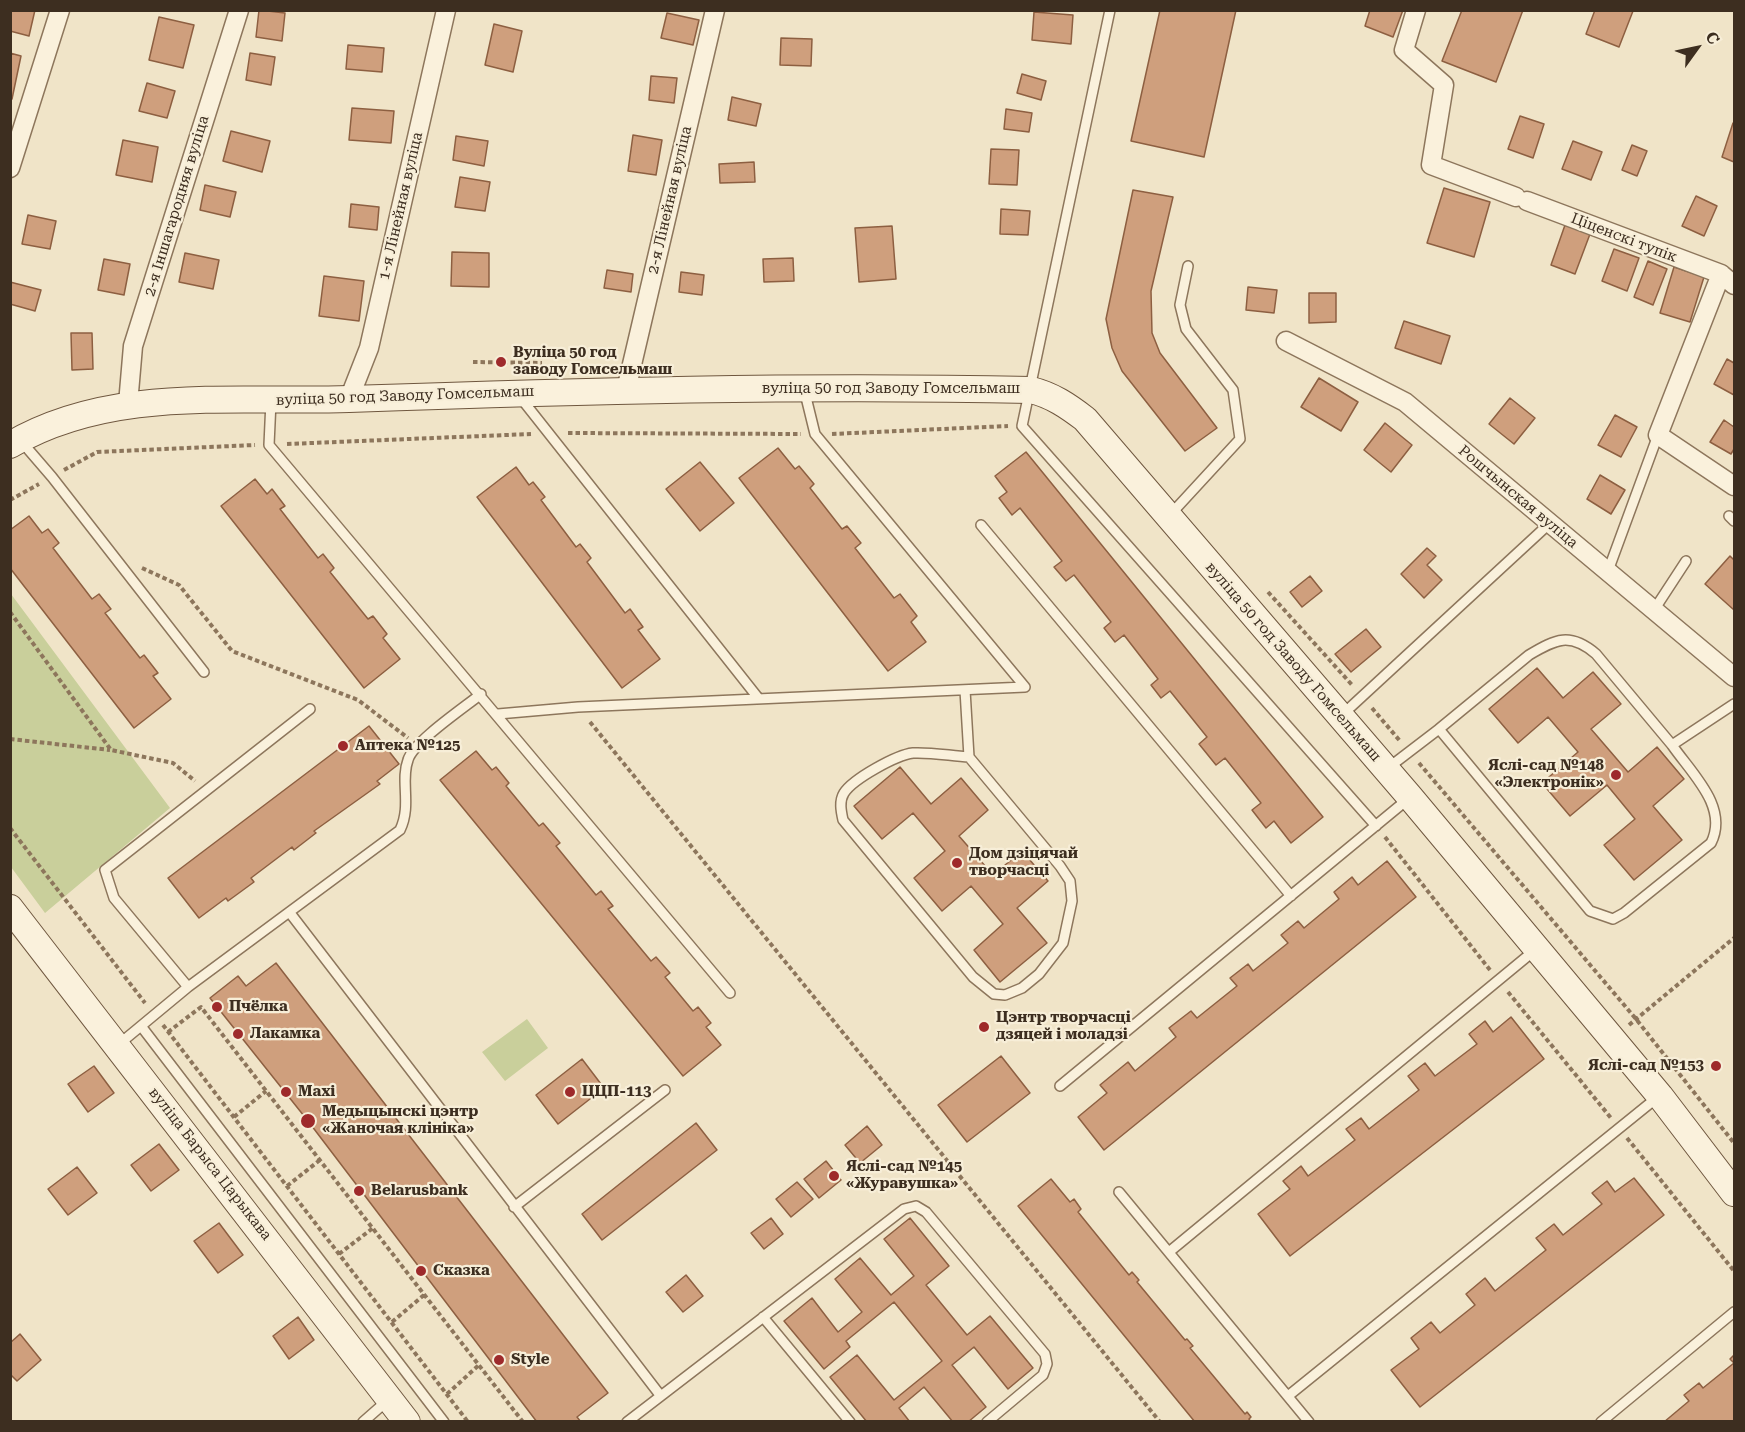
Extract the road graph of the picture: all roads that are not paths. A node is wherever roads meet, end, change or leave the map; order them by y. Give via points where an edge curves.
1 (60, 10) edge
2 (239, 10) edge
3 (446, 10) edge
4 (715, 10) edge
5 (1110, 10) edge
6 (1416, 10) edge
7 (10, 168) edge
8 (1188, 266) dead end
9 (1728, 280) edge
10 (1286, 341) dead end
11 (803, 388) junction
12 (626, 390) junction
13 (1031, 390) junction
14 (516, 392) junction
15 (349, 399) junction
16 (271, 401) junction
17 (128, 404) junction
18 (1658, 435) junction
19 (15, 442) edge
20 (1734, 486) edge
21 (1168, 517) junction
22 (1550, 523) junction
23 (981, 525) dead end
24 (1686, 561) dead end
25 (1608, 571) junction
26 (1654, 610) junction
27 (204, 672) dead end
28 (1734, 678) edge
29 (965, 690) junction
30 (481, 693) junction
31 (759, 699) junction
32 (1734, 704) edge
33 (310, 709) dead end
34 (498, 714) junction
35 (1340, 717) junction
36 (1439, 729) junction
37 (1672, 745) junction
38 (969, 757) junction
39 (1386, 769) junction
40 (1410, 797) junction
41 (1376, 826) junction
42 (1291, 896) junction
43 (10, 908) edge
44 (290, 913) junction
45 (1536, 949) junction
46 (188, 987) junction
47 (730, 993) dead end
48 (141, 1026) junction
49 (118, 1045) junction
50 (1060, 1086) dead end
51 (665, 1090) dead end
52 (1660, 1096) junction
53 (1119, 1192) dead end
54 (1734, 1193) edge
55 (514, 1207) junction
56 (1169, 1252) junction
57 (1734, 1312) edge
58 (763, 1317) junction
59 (660, 1395) junction
60 (1288, 1396) junction
61 (390, 1399) junction
62 (640, 1418) edge
63 (363, 1422) edge
64 (407, 1422) edge
65 (444, 1422) edge
66 (627, 1422) edge
67 (850, 1422) edge
68 (987, 1422) edge
69 (1309, 1422) edge
70 (1600, 1422) edge

1 - 7 street
2 - 17 street, 2-я Іншагародняя вуліца via 133,346
3 - 15 street, 1-я Лінейная вуліца via 369,348
4 - 12 street, 2-я Лінейная вуліца
5 - 13 lane
6 - 9 street, Ціценскі тупік via 1404,50 1444,85 1431,165
8 - 21 lane via 1180,305 1186,329 1233,390 1240,439
9 - 18 street, Ціценскі тупік
10 - 22 street, Рошчынская вуліца via 1405,402
11 - 12 street, вуліца 50 год Заводу Гомсельмаш
11 - 13 street, вуліца 50 год Заводу Гомсельмаш
11 - 29 lane via 815,434 1025,687
12 - 14 street, вуліца 50 год Заводу Гомсельмаш
13 - 21 street, вуліца 50 год Заводу Гомсельмаш via 1064,403 1085,419
13 - 41 lane via 1022,426
14 - 15 street, вуліца 50 год Заводу Гомсельмаш
14 - 31 lane
15 - 16 street, вуліца 50 год Заводу Гомсельмаш
16 - 17 street, вуліца 50 год Заводу Гомсельмаш
16 - 30 lane via 269,444
17 - 19 street, вуліца 50 год Заводу Гомсельмаш via 43,428
18 - 20 street
18 - 25 lane
19 - 27 lane via 52,477
21 - 35 street, вуліца 50 год Заводу Гомсельмаш
22 - 25 street, Рошчынская вуліца
22 - 35 lane
23 - 42 lane
24 - 26 lane
25 - 26 street, Рошчынская вуліца
26 - 28 street, Рошчынская вуліца
29 - 31 lane
29 - 38 lane
30 - 34 lane
30 - 44 lane via 418,745 408,760 406,818 400,830
31 - 34 lane via 578,706
32 - 37 lane
33 - 46 lane via 105,870 114,898
34 - 47 lane
35 - 39 street, вуліца 50 год Заводу Гомсельмаш
36 - 37 lane via 1529,656 1550,643 1568,639 1582,643 1596,654
36 - 37 lane via 1583,904 1590,911 1613,919 1711,843 1718,831 1717,812 1710,798
36 - 39 lane
38 - 38 lane via 1041,840 1070,881 1072,901 1063,943 1039,974 1005,995 994,994 973,977 843,820 840,808 843,794 854,783 897,757 911,753
39 - 40 street, вуліца 50 год Заводу Гомсельмаш
40 - 41 lane
40 - 45 street, вуліца 50 год Заводу Гомсельмаш
41 - 42 lane
42 - 50 lane
43 - 49 street, вуліца Барыса Царыкава
44 - 46 lane
44 - 55 lane
45 - 52 street, вуліца 50 год Заводу Гомсельмаш
45 - 56 lane
46 - 48 lane
48 - 49 lane
48 - 65 lane
49 - 61 street, вуліца Барыса Царыкава
51 - 55 lane
52 - 54 street, вуліца 50 год Заводу Гомсельмаш
52 - 60 lane
53 - 56 lane
55 - 59 lane
56 - 60 lane
57 - 70 lane
58 - 59 lane
58 - 67 lane
58 - 68 lane via 904,1209 916,1206 926,1212 1045,1354 1043,1375
59 - 62 lane
60 - 69 lane
61 - 63 lane
61 - 64 street, вуліца Барыса Царыкава
62 - 66 lane

